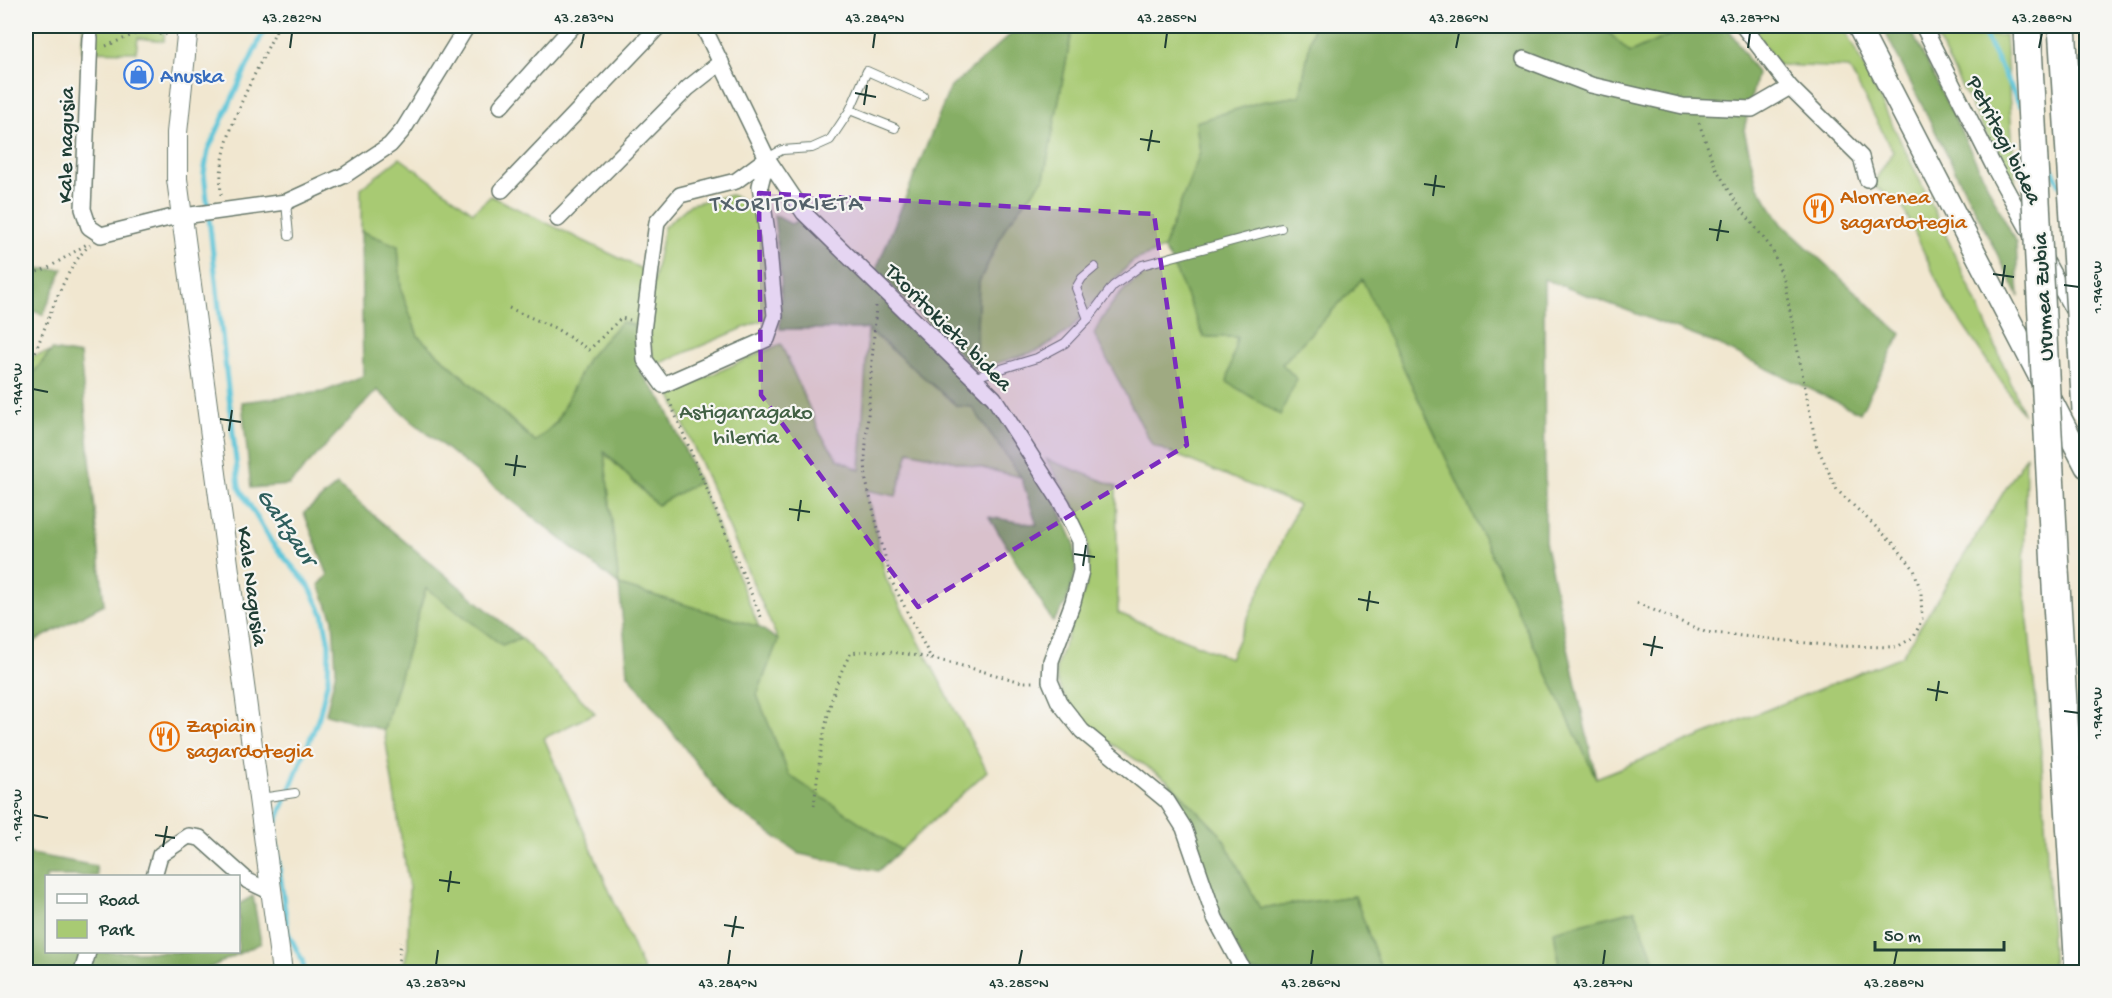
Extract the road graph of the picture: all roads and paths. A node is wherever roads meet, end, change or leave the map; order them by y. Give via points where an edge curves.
1 (278, 26) edge
2 (467, 26) edge
3 (573, 26) edge
4 (659, 26) edge
5 (703, 26) edge
6 (1743, 26) edge
7 (1858, 26) edge
8 (1923, 26) edge
9 (2026, 26) edge
10 (2062, 26) edge
11 (187, 30) edge
12 (95, 39) joint
13 (1524, 59) dead end
14 (721, 62) junction
15 (1790, 87) junction
16 (922, 96) dead end
17 (501, 106) dead end
18 (1698, 107) junction
19 (850, 110) junction
20 (895, 128) dead end
21 (767, 158) junction
22 (1867, 179) dead end
23 (501, 190) dead end
24 (286, 202) junction
25 (222, 212) junction
26 (188, 216) junction
27 (558, 219) dead end
28 (1281, 228) dead end
29 (101, 236) junction
30 (289, 236) dead end
31 (1095, 267) dead end
32 (26, 276) edge
33 (875, 282) junction
34 (509, 309) dead end
35 (1088, 319) junction
36 (644, 323) junction
37 (2086, 334) edge
38 (33, 357) dead end
39 (975, 377) junction
40 (663, 385) junction
41 (2086, 410) edge
42 (2086, 467) edge
43 (1637, 603) dead end
44 (762, 619) dead end
45 (932, 660) junction
46 (1050, 681) junction
47 (295, 793) dead end
48 (266, 797) junction
49 (814, 806) dead end
50 (154, 875) edge
51 (271, 892) junction
52 (401, 942) dead end
53 (87, 953) edge
54 (82, 972) edge
55 (282, 972) edge
56 (397, 972) edge
57 (1244, 972) edge
58 (2079, 972) edge

1 - 25 path via 225,145 219,177
2 - 24 street via 390,145 345,175
3 - 17 street
4 - 23 street
5 - 14 street, Txoritokieta bidea
6 - 15 street
7 - 42 main road
8 - 37 street, Petritegi bidea via 1995,169
9 - 58 highway, Urumea Zubia, bridge
10 - 41 highway, Urumea Zubia, bridge
11 - 12 path via 158,33 152,27 101,48
11 - 26 street, Kale Nagusia via 177,133 177,179
12 - 29 street, Kale nagusia via 83,209 89,227
13 - 18 street via 1591,85
14 - 21 street, Txoritokieta bidea
14 - 27 street via 688,88
15 - 18 street via 1752,109
15 - 22 street via 1861,157
16 - 19 lane via 867,71
18 - 43 path via 1699,127 1714,165 1772,249 1784,280 1816,444 1836,490 1893,543 1914,569 1921,593 1922,619 1914,637 1897,647 1835,646 1705,632
19 - 20 lane
19 - 21 lane via 830,140 812,148 782,150
21 - 33 street, Txoritokieta bidea via 804,213
21 - 36 street via 736,182 680,195 657,222
21 - 40 street via 760,186 775,316 767,339
24 - 25 street
24 - 30 lane
25 - 26 street
26 - 29 street
26 - 48 street, Kale Nagusia
28 - 35 lane via 1142,266 1113,286
29 - 32 path via 48,268
29 - 38 path via 82,252
31 - 35 lane via 1076,288
33 - 39 street, Txoritokieta bidea
33 - 45 path via 867,481 891,580
34 - 36 path via 555,328 589,350 621,318
35 - 39 lane via 1065,343 1037,358
36 - 40 street via 645,360
39 - 46 street, Txoritokieta bidea via 994,398 1056,495 1080,541 1081,571 1051,661
40 - 44 path
45 - 46 path via 1022,682
45 - 49 path via 867,650 851,653 842,666 821,748
46 - 57 street via 1059,702 1082,731 1167,801 1184,828 1215,918
47 - 48 lane
48 - 51 street, Kale Nagusia
50 - 51 street via 160,855 188,836 200,838 248,881
51 - 55 street, Kale Nagusia
52 - 56 path
53 - 54 street

